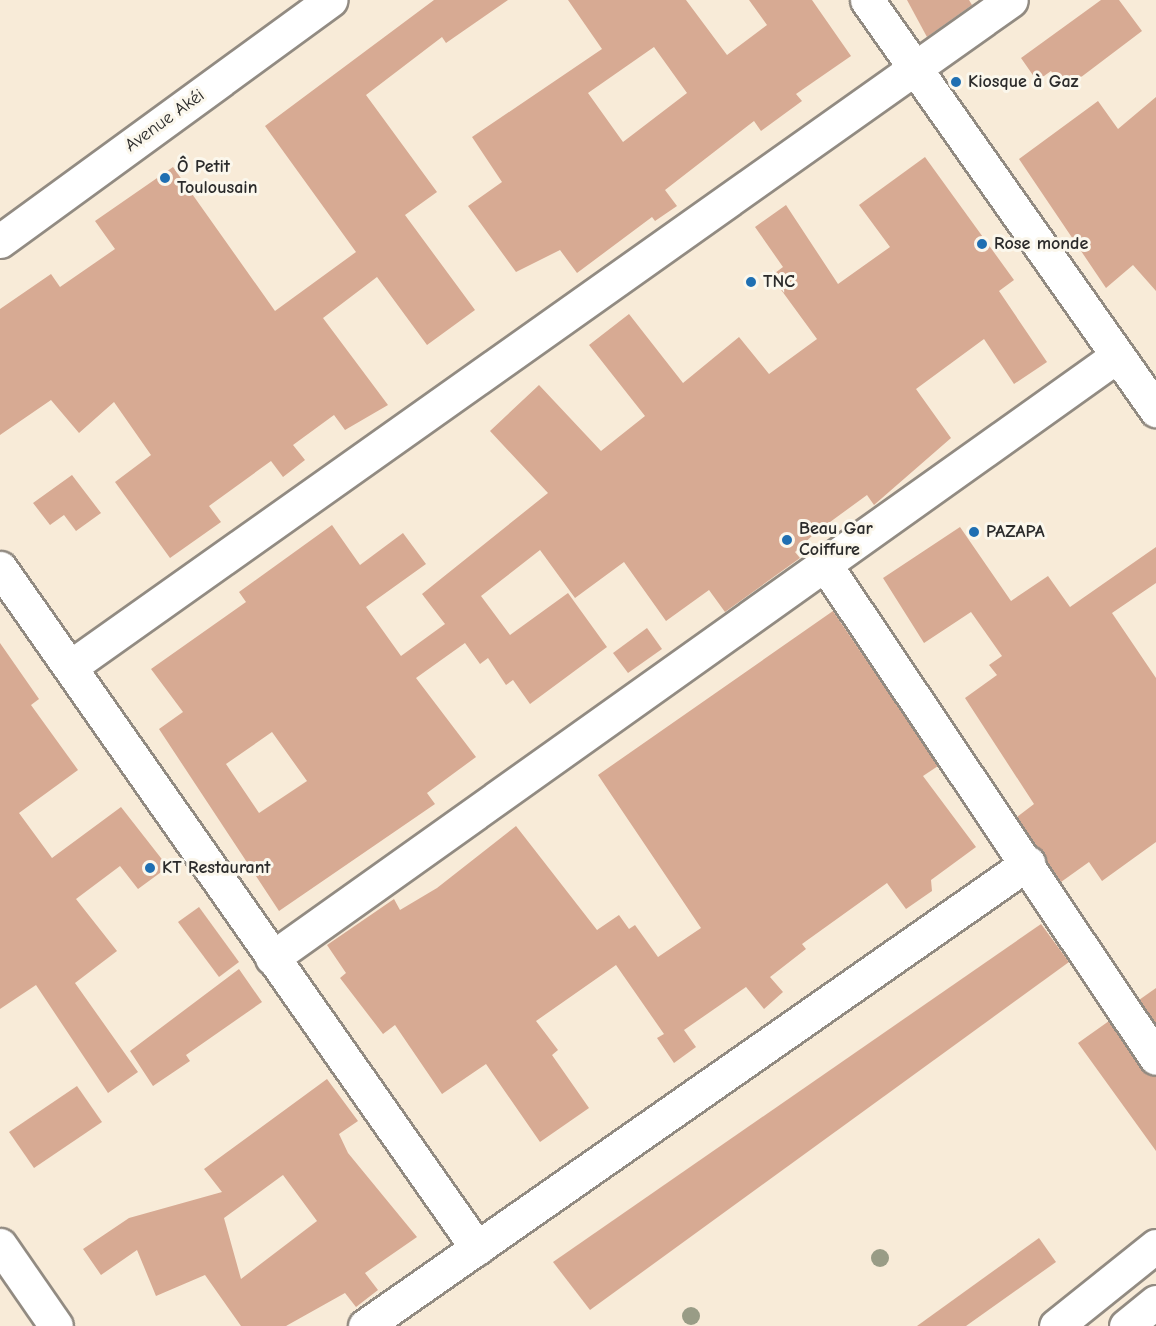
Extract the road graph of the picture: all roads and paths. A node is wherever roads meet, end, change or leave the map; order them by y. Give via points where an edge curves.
1 (867, 0) edge
2 (1011, 0) edge
3 (321, 3) edge
4 (914, 68) junction
5 (0, 241) edge
6 (1117, 356) junction
7 (1156, 410) edge
8 (826, 566) junction
9 (0, 568) edge
10 (70, 667) junction
11 (1028, 863) junction
12 (272, 958) junction
13 (1156, 1059) edge
14 (0, 1245) edge
15 (1156, 1246) edge
16 (477, 1248) junction
17 (1156, 1302) edge
18 (56, 1326) edge
19 (365, 1326) edge
20 (1056, 1326) edge
21 (1126, 1326) edge

1 - 4 street
2 - 4 street
3 - 5 street, Avenue Akéi
4 - 6 street
4 - 10 street
6 - 7 street
6 - 8 street
8 - 11 street
8 - 12 street
9 - 10 street
10 - 12 street
11 - 13 street
11 - 16 street
12 - 16 street
14 - 18 street
15 - 20 street
16 - 19 street
17 - 21 street

